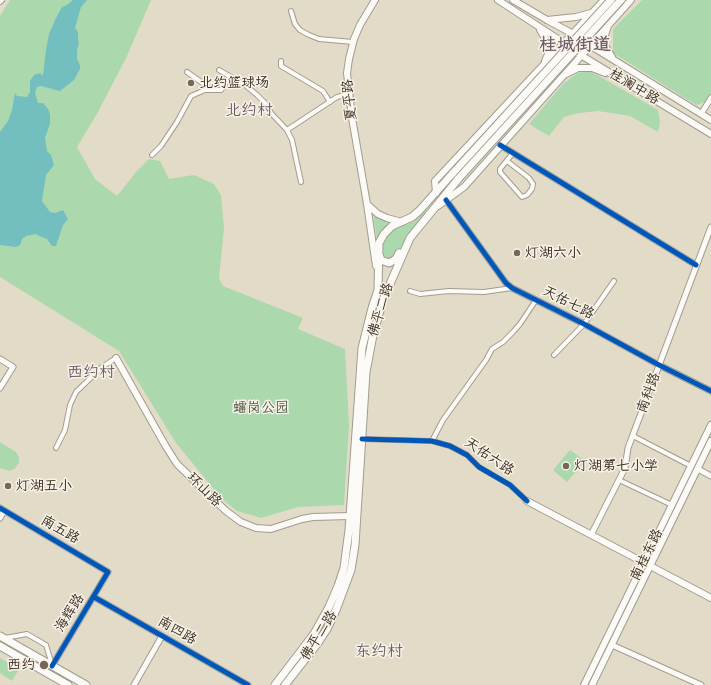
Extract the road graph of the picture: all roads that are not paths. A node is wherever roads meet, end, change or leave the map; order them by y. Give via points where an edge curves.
1 (375, 0) edge
2 (493, 0) edge
3 (513, 0) edge
4 (517, 0) edge
5 (604, 0) edge
6 (611, 0) edge
7 (621, 0) edge
8 (630, 0) edge
9 (500, 1) edge
10 (523, 6) junction
11 (291, 11) dead end
12 (593, 12) junction
13 (547, 20) junction
14 (609, 23) junction
15 (535, 24) junction
16 (573, 34) junction
17 (353, 42) junction
18 (564, 43) junction
19 (590, 45) junction
20 (581, 55) junction
21 (612, 58) junction
22 (281, 60) dead end
23 (544, 65) junction
24 (219, 70) dead end
25 (187, 72) dead end
26 (616, 76) junction
27 (230, 77) junction
28 (532, 77) junction
29 (559, 80) junction
30 (211, 90) junction
31 (547, 93) junction
32 (349, 94) junction
33 (711, 98) edge
34 (330, 102) junction
35 (701, 114) junction
36 (711, 120) edge
37 (287, 130) junction
38 (711, 134) edge
39 (472, 142) junction
40 (500, 145) junction
41 (513, 152) junction
42 (152, 155) dead end
43 (507, 161) junction
44 (448, 167) junction
45 (456, 176) junction
46 (447, 180) junction
47 (301, 182) dead end
48 (436, 193) junction
49 (446, 200) junction
50 (367, 204) junction
51 (432, 210) junction
52 (402, 222) junction
53 (711, 227) edge
54 (410, 238) junction
55 (379, 254) junction
56 (696, 266) junction
57 (379, 268) junction
58 (614, 281) dead end
59 (512, 288) junction
60 (410, 291) dead end
61 (536, 300) junction
62 (584, 324) junction
63 (554, 355) dead end
64 (116, 358) joint
65 (0, 359) edge
66 (659, 365) junction
67 (0, 388) edge
68 (711, 391) edge
69 (711, 425) edge
70 (633, 436) junction
71 (362, 438) junction
72 (432, 441) junction
73 (711, 442) edge
74 (56, 448) dead end
75 (691, 466) junction
76 (698, 469) junction
77 (711, 476) edge
78 (619, 480) junction
79 (527, 501) joint
80 (672, 505) junction
81 (2, 509) edge
82 (349, 516) junction
83 (0, 518) edge
84 (591, 535) junction
85 (644, 562) junction
86 (650, 565) junction
87 (108, 572) joint
88 (94, 597) junction
89 (711, 598) edge
90 (162, 636) junction
91 (2, 637) edge
92 (612, 645) junction
93 (0, 646) edge
94 (52, 666) junction
95 (55, 682) edge
96 (68, 685) edge
97 (86, 685) edge
98 (134, 685) edge
99 (248, 685) edge
100 (275, 685) edge
101 (285, 685) edge
102 (584, 685) edge
103 (592, 685) edge
104 (702, 685) edge

1 - 17 main road, 夏平路
2 - 9 main road, 桂澜中路
3 - 10 main road, 桂澜中路
4 - 10 main road
5 - 12 main road
6 - 45 main road, 佛平二路, bridge
7 - 45 main road, 佛平二路, bridge
8 - 14 main road
9 - 15 main road, 桂澜中路
10 - 13 main road, 桂澜中路
11 - 17 street via 295,24 309,35 319,39
12 - 13 main road via 576,17
12 - 14 main road via 588,19 591,25 603,28
12 - 16 main road
13 - 16 main road, 桂澜中路
14 - 19 main road
14 - 21 main road via 604,38 605,46
15 - 18 main road, 桂澜中路
15 - 23 main road via 548,43 549,52
16 - 18 main road
16 - 19 main road, 桂澜中路
17 - 32 main road, 夏平路 via 347,73
18 - 20 main road, 桂澜中路
18 - 23 main road
19 - 20 main road
19 - 21 main road, 桂澜中路
20 - 26 main road, 桂澜中路
20 - 29 main road
21 - 35 main road, 桂澜中路
22 - 34 street via 281,66 322,91
23 - 28 main road
24 - 27 street
25 - 30 street
26 - 29 main road via 592,68 578,68
26 - 38 main road, 桂澜中路
27 - 30 street via 221,90
27 - 37 street via 258,95
28 - 31 main road via 542,71 549,74 552,83
28 - 39 main road
29 - 31 main road
30 - 42 street via 199,91 190,96 177,122
31 - 40 main road
32 - 34 street
32 - 50 main road, 夏平路
33 - 35 street
34 - 37 street
35 - 36 main road, 桂澜中路
37 - 47 street via 292,140
39 - 44 main road
39 - 45 main road
40 - 41 street
40 - 49 main road via 464,187
41 - 43 street
41 - 56 street
43 - 43 street via 500,172 522,197 527,195 533,184
44 - 46 main road
44 - 48 main road via 436,181
45 - 46 main road, 佛平二路
45 - 51 main road, 佛平二路
46 - 48 main road, 佛平二路
48 - 52 main road, 佛平二路 via 412,217
49 - 51 main road
49 - 59 street, 天佑七路
50 - 52 main road via 378,214
50 - 57 main road, 夏平路 via 376,266
51 - 54 main road, 佛平二路
52 - 55 main road, 佛平二路 via 392,226 384,234 379,243
53 - 56 street, 南科路
54 - 55 main road via 392,262 386,263
54 - 71 main road, 佛平二路 via 377,317 366,372
55 - 57 main road, 佛平二路
56 - 66 street, 南科路
57 - 82 main road, 佛平二路 via 378,290 362,348
58 - 62 street
59 - 60 street via 484,292 449,291 420,294
59 - 61 street, 天佑七路
61 - 62 street, 天佑七路
61 - 72 street via 513,332 492,349 446,415
62 - 63 street
62 - 66 street, 天佑七路
64 - 74 street via 102,367 76,392 70,405 65,430
64 - 82 main road, 环山路 via 177,464 241,522 271,530 313,517
65 - 67 street via 13,367
66 - 68 street, 天佑七路
66 - 70 street, 南科路
69 - 75 main road, 南桂东路
70 - 75 street
70 - 78 street, 南科路 via 625,468
71 - 72 street, 天佑六路
71 - 101 main road, 佛平二路 via 351,570 327,629
72 - 79 street, 天佑六路 via 450,446 467,455 479,467 510,485
73 - 76 main road, 南桂东路
75 - 80 main road, 南桂东路
76 - 77 street
76 - 86 main road, 南桂东路
78 - 80 street
78 - 84 street, 南科路
79 - 84 main road, 天佑六路
80 - 85 main road, 南桂东路
81 - 83 street
81 - 87 street, 南五路
82 - 100 main road, 佛平二路 via 344,568 329,607 314,634
84 - 85 main road, 天佑六路
85 - 86 main road, 天佑六路
85 - 102 main road, 南桂东路
86 - 89 main road, 天佑六路
86 - 92 main road, 南桂东路
87 - 88 street, 海辉路
88 - 90 street, 南四路
88 - 94 street, 海辉路
90 - 98 street
90 - 99 street, 南四路
91 - 94 main road
91 - 94 street via 27,634 46,645
92 - 103 main road, 南桂东路
92 - 104 street
93 - 95 main road
94 - 97 main road
95 - 96 main road

